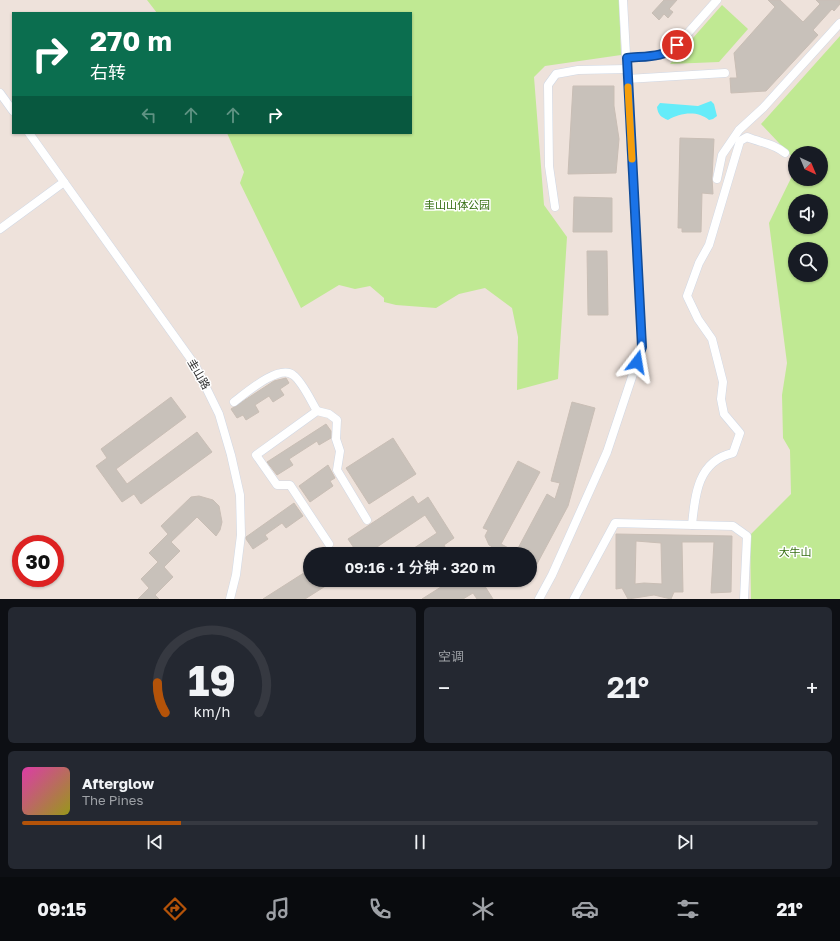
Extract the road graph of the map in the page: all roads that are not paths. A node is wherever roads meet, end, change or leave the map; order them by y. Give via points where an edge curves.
1 (623, 0) edge
2 (717, 0) edge
3 (840, 23) edge
4 (627, 58) junction
5 (627, 69) junction
6 (725, 73) dead end
7 (627, 79) junction
8 (0, 93) edge
9 (12, 110) edge
10 (30, 134) edge
11 (785, 153) dead end
12 (717, 179) dead end
13 (64, 182) junction
14 (555, 207) dead end
15 (0, 229) edge
16 (234, 402) dead end
17 (317, 411) junction
18 (367, 520) dead end
19 (692, 525) junction
20 (329, 544) dead end
21 (230, 599) edge
22 (539, 599) edge
23 (574, 599) edge
24 (744, 599) edge

1 - 4 street
2 - 4 street via 672,51 660,55
3 - 12 street via 763,108 739,130 722,155
4 - 5 street
5 - 7 street
5 - 14 street via 578,70 556,74 548,85 549,166
6 - 7 street
7 - 22 street via 642,347 607,452
8 - 9 street
10 - 13 street, 圭山路
11 - 19 street via 769,142 747,137 740,141 709,245 699,263 687,296 698,319 712,339 724,382 721,399 724,414 740,434 733,453 712,462 698,486
13 - 15 street
13 - 21 street, 圭山路 via 195,365 219,414 240,495 242,535
16 - 17 street via 274,374 284,371 293,374
17 - 18 street via 329,414 337,420 336,439 340,450 337,470
17 - 20 street via 256,455 277,485 290,485
19 - 23 street via 615,523
19 - 24 street via 733,526 746,536

